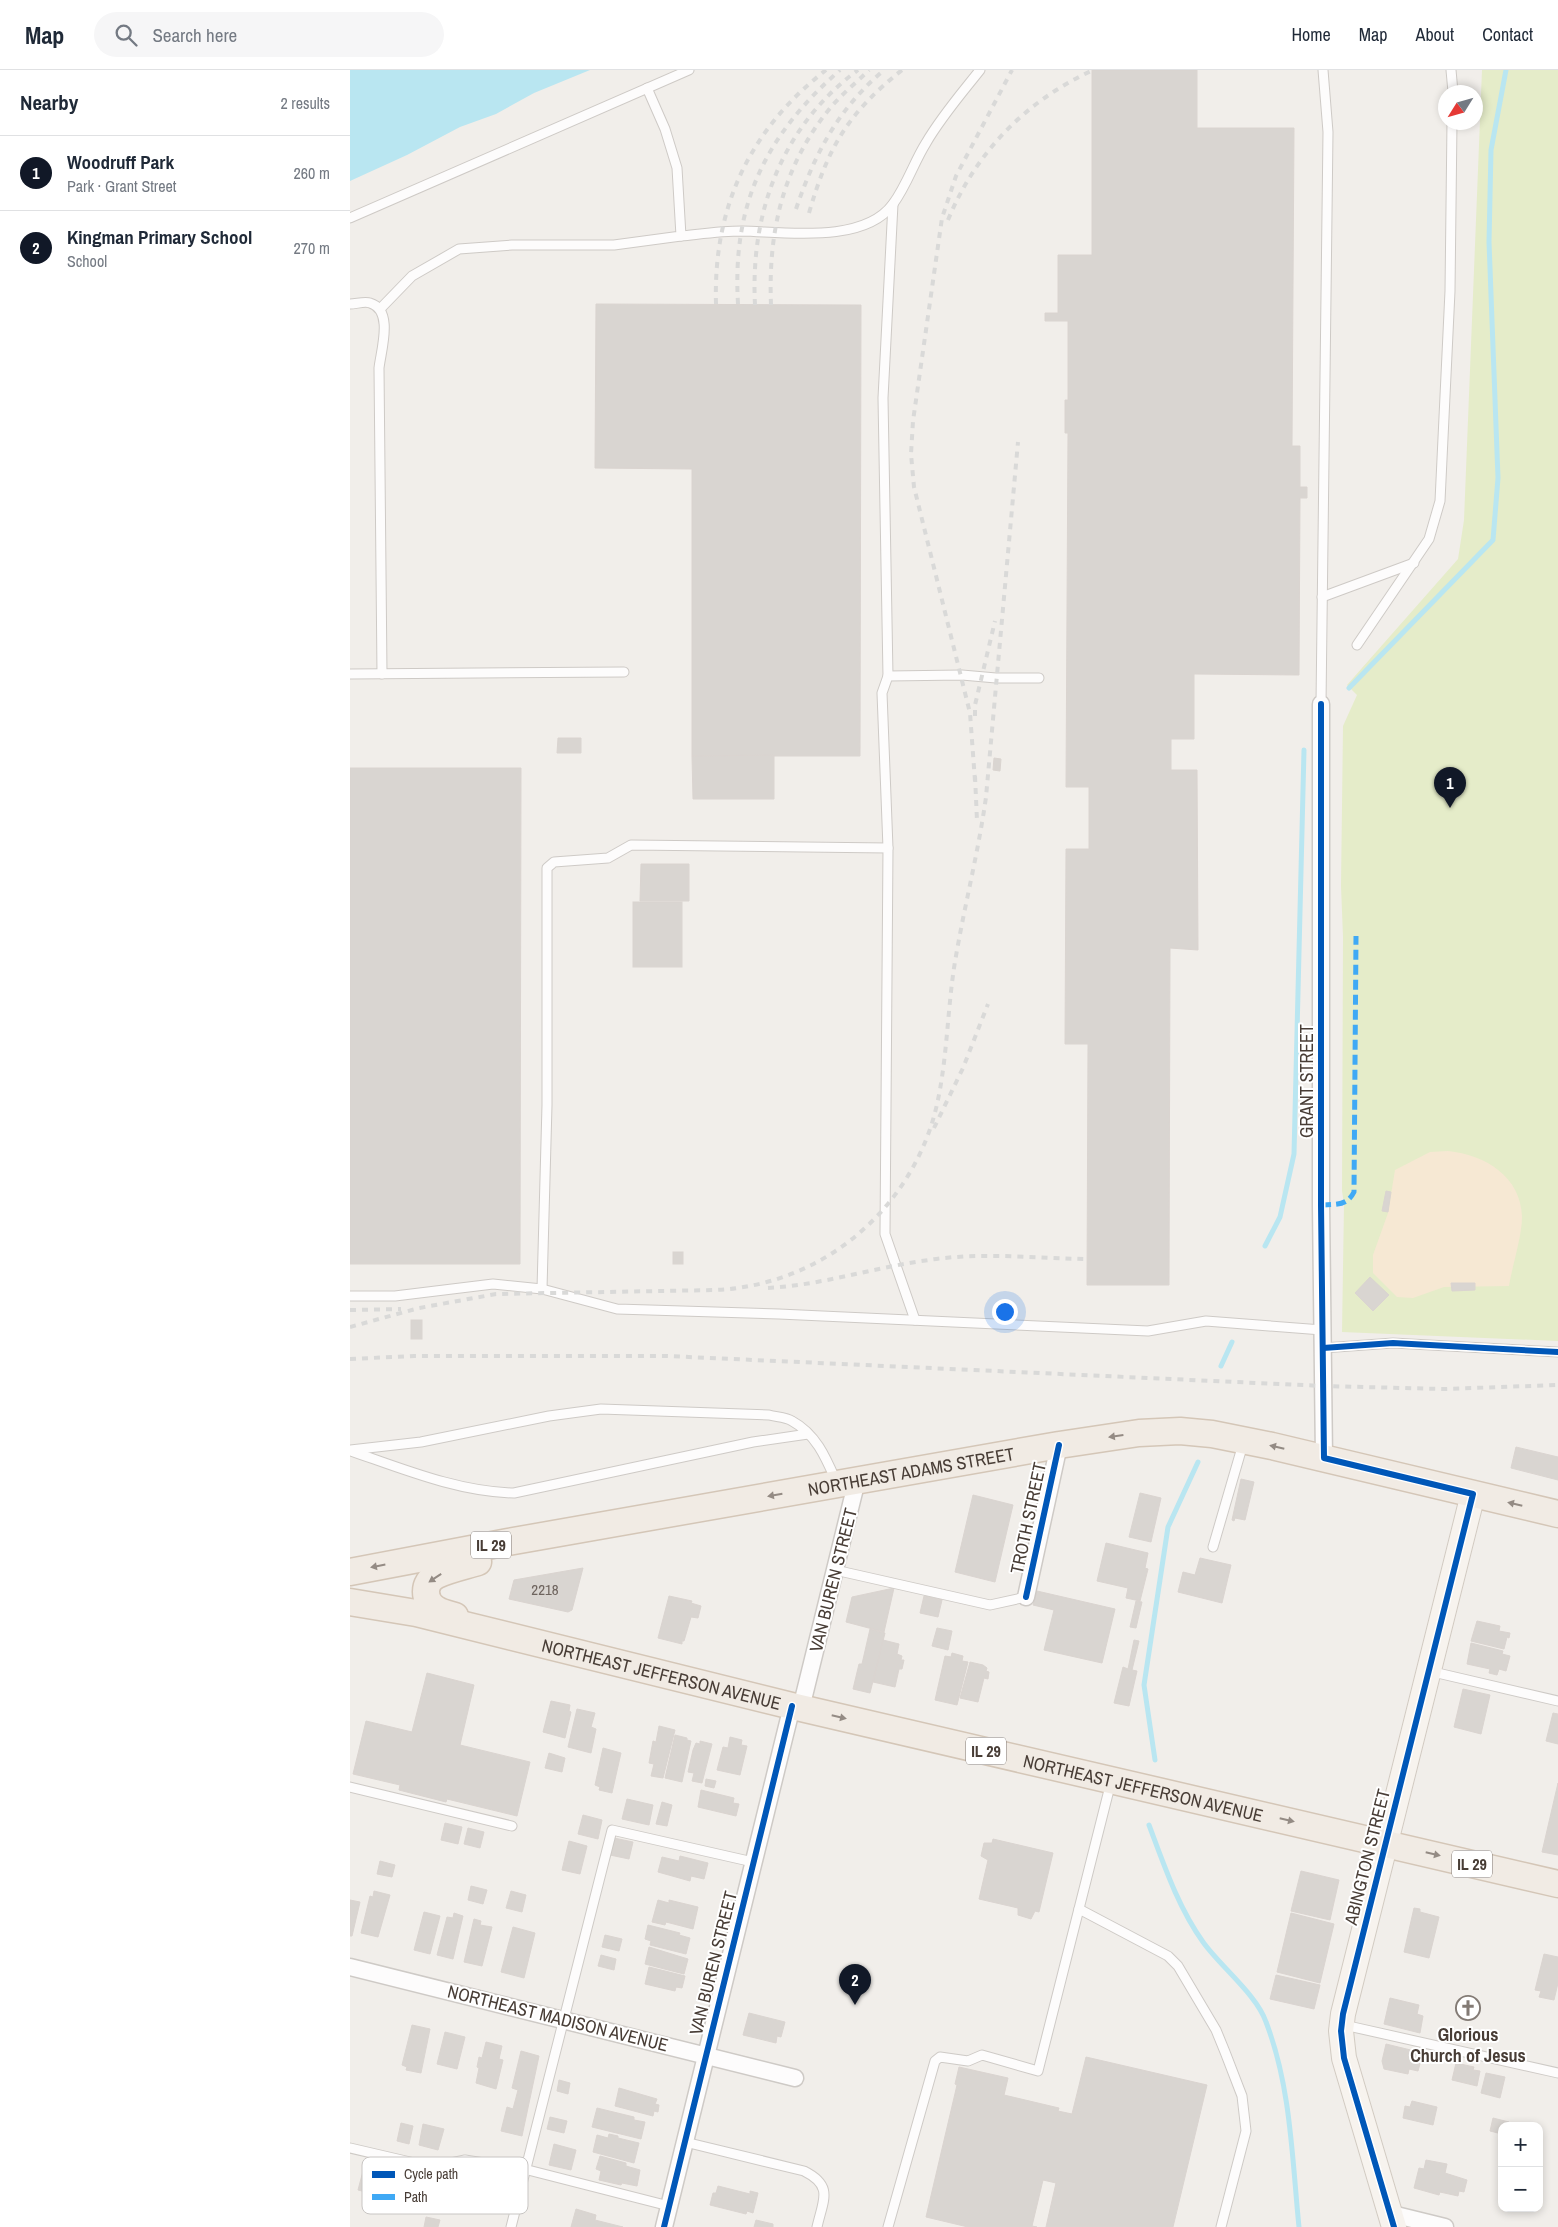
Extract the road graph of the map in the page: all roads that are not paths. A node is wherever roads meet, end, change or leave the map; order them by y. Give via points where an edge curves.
1 (689, 70) edge
2 (980, 70) edge
3 (1323, 70) edge
4 (1451, 70) edge
5 (1452, 85) edge
6 (646, 88) junction
7 (1452, 130) edge
8 (893, 204) junction
9 (350, 218) edge
10 (681, 236) junction
11 (350, 304) edge
12 (380, 309) junction
13 (1414, 562) junction
14 (1322, 597) junction
15 (1357, 645) dead end
16 (624, 672) dead end
17 (350, 674) edge
18 (382, 674) junction
19 (888, 676) junction
20 (1039, 678) dead end
21 (1321, 704) joint
22 (888, 848) junction
23 (542, 1288) junction
24 (350, 1296) edge
25 (915, 1320) junction
26 (1322, 1330) junction
27 (1323, 1348) junction
28 (1558, 1352) edge
29 (808, 1434) junction
30 (1244, 1440) junction
31 (1059, 1445) junction
32 (350, 1451) edge
33 (1324, 1458) junction
34 (847, 1482) junction
35 (1473, 1494) junction
36 (1558, 1514) edge
37 (632, 1520) junction
38 (1213, 1547) dead end
39 (835, 1570) junction
40 (350, 1572) edge
41 (1026, 1597) joint
42 (350, 1602) edge
43 (587, 1655) junction
44 (1429, 1671) junction
45 (1558, 1701) edge
46 (797, 1707) junction
47 (1112, 1780) junction
48 (350, 1787) edge
49 (512, 1826) dead end
50 (1386, 1843) junction
51 (753, 1862) junction
52 (1558, 1884) edge
53 (1079, 1909) junction
54 (350, 1966) edge
55 (564, 2019) junction
56 (1342, 2024) junction
57 (706, 2054) junction
58 (1558, 2073) edge
59 (795, 2078) dead end
60 (686, 2142) junction
61 (350, 2148) edge
62 (389, 2157) edge
63 (528, 2162) edge
64 (528, 2171) edge
65 (669, 2206) junction
66 (514, 2214) edge
67 (1393, 2221) edge
68 (511, 2227) edge
69 (664, 2227) edge
70 (817, 2227) edge
71 (888, 2227) edge
72 (1221, 2227) edge
73 (1445, 2227) edge

1 - 6 lane
2 - 8 lane via 926,143
3 - 14 lane via 1328,132
4 - 5 lane
6 - 9 lane
6 - 10 lane via 666,129 677,168
7 - 13 lane via 1450,291 1440,501 1429,539
8 - 10 lane via 869,222 833,232 731,232
8 - 19 lane via 883,398
10 - 12 lane via 614,244 459,249 412,276
11 - 12 lane via 369,302
12 - 18 lane via 385,322 379,368
13 - 14 lane
13 - 15 lane
14 - 21 lane
16 - 18 lane
17 - 18 lane
19 - 20 lane
19 - 22 lane via 882,693
21 - 26 street, GRANT STREET
22 - 23 lane via 630,845 608,858 554,862 546,868 547,1105
22 - 25 lane via 884,1234
23 - 24 lane via 493,1284 395,1296
23 - 25 lane via 617,1309
25 - 26 lane via 1148,1331 1206,1321
26 - 27 street, GRANT STREET
27 - 28 lane via 1393,1343
27 - 33 street, GRANT STREET
29 - 32 lane via 792,1420 769,1415 601,1409 421,1442
29 - 32 lane via 752,1442 514,1493 489,1493
29 - 34 lane
30 -> 31 main road, NORTHEAST ADAMS STREET / IL 29 via 1172,1432 1123,1435
33 -> 30 main road, NORTHEAST ADAMS STREET / IL 29
30 - 38 lane
31 - 34 main road, NORTHEAST ADAMS STREET / IL 29
31 - 41 street, TROTH STREET
33 - 35 main road, NORTHEAST ADAMS STREET / IL 29
34 -> 37 main road, NORTHEAST ADAMS STREET / IL 29
34 - 39 street, VAN BUREN STREET
36 -> 35 main road, NORTHEAST ADAMS STREET / IL 29
35 - 44 street, ABINGTON STREET
37 -> 40 main road, NORTHEAST ADAMS STREET / IL 29
37 -> 43 main road via 436,1575 426,1587 428,1601 438,1610
39 - 41 lane via 990,1605
39 - 46 street, VAN BUREN STREET
42 - 43 main road, NORTHEAST JEFFERSON AVENUE / IL 29 via 416,1613
43 - 46 main road, NORTHEAST JEFFERSON AVENUE / IL 29
44 - 45 lane
44 - 50 street, ABINGTON STREET
46 -> 47 main road, NORTHEAST JEFFERSON AVENUE / IL 29
46 - 51 street, VAN BUREN STREET
47 -> 50 main road, NORTHEAST JEFFERSON AVENUE / IL 29
47 - 53 lane
48 - 49 lane
50 -> 52 main road, NORTHEAST JEFFERSON AVENUE / IL 29
50 - 56 street, ABINGTON STREET
51 - 55 lane via 612,1830
51 - 57 street, VAN BUREN STREET
53 - 71 lane via 1038,2071 982,2055 968,2061 940,2057 935,2060
53 - 72 lane via 1168,1956 1189,1983 1216,2030 1242,2096 1246,2131
54 - 55 street, NORTHEAST MADISON AVENUE
55 - 57 street, NORTHEAST MADISON AVENUE
55 - 63 lane
56 - 58 lane
56 - 67 street, ABINGTON STREET via 1344,2058
57 - 59 street, NORTHEAST MADISON AVENUE
57 - 60 street, VAN BUREN STREET
60 - 65 street, VAN BUREN STREET
60 - 70 lane via 804,2171 818,2178 824,2196
61 - 62 lane
64 - 65 lane
65 - 69 street, VAN BUREN STREET
66 - 68 lane
67 - 73 street

